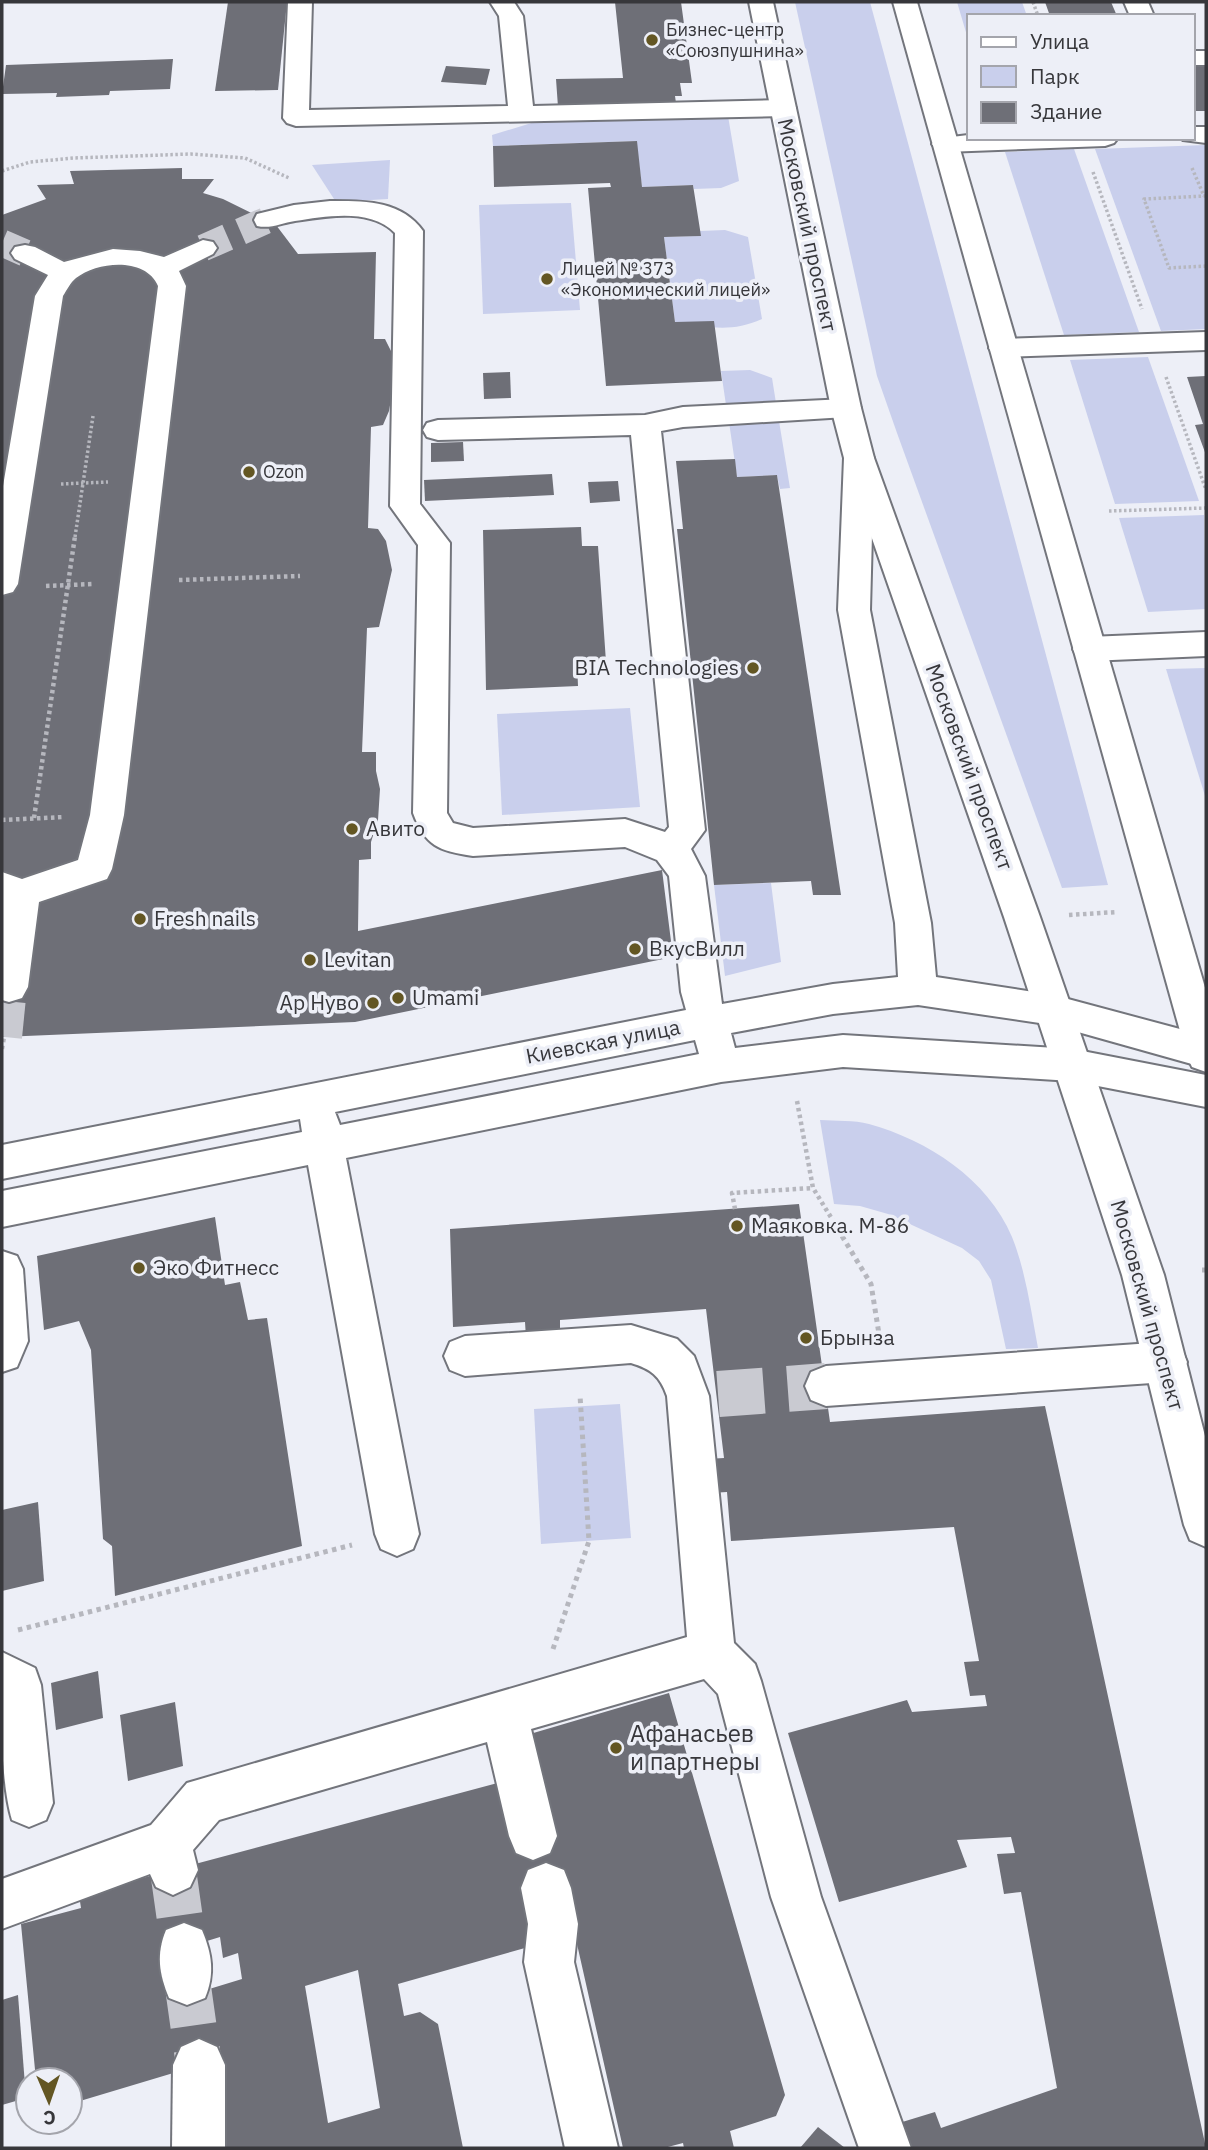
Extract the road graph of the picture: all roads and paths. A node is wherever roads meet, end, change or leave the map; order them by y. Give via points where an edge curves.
1 (300, 2) edge
2 (502, 2) edge
3 (761, 2) edge
4 (905, 2) edge
5 (783, 108) junction
6 (521, 114) junction
7 (1052, 140) edge
8 (945, 144) junction
9 (2, 171) edge
10 (1206, 196) edge
11 (322, 210) junction
12 (267, 220) tunnel mouth
13 (203, 248) tunnel mouth
14 (25, 254) tunnel mouth
15 (1206, 266) edge
16 (164, 268) junction
17 (65, 273) junction
18 (1206, 341) edge
19 (1003, 348) junction
20 (846, 408) junction
21 (93, 416) dead end
22 (645, 425) junction
23 (438, 430) dead end
24 (859, 458) junction
25 (147, 481) junction
26 (83, 483) junction
27 (18, 486) junction
28 (1206, 508) edge
29 (1109, 511) dead end
30 (2, 584) edge
31 (1206, 645) edge
32 (1088, 649) junction
33 (107, 815) junction
34 (34, 818) junction
35 (2, 820) edge
36 (670, 850) junction
37 (12, 889) edge
38 (1117, 912) dead end
39 (1069, 915) dead end
40 (9, 987) dead end
41 (918, 990) junction
42 (1052, 1010) junction
43 (706, 1022) junction
44 (4, 1037) dead end
45 (2, 1049) edge
46 (1206, 1053) edge
47 (1072, 1065) junction
48 (720, 1066) junction
49 (1206, 1091) edge
50 (315, 1099) junction
51 (797, 1101) dead end
52 (323, 1145) junction
53 (2, 1161) edge
54 (813, 1188) junction
55 (2, 1209) edge
56 (735, 1209) dead end
57 (2, 1269) edge
58 (2, 1353) edge
59 (465, 1356) dead end
60 (1166, 1362) junction
61 (887, 1381) junction
62 (826, 1386) tunnel mouth
63 (581, 1406) dead end
64 (1206, 1525) edge
65 (397, 1534) joint
66 (15, 1631) dead end
67 (712, 1653) junction
68 (2, 1675) edge
69 (520, 1709) junction
70 (29, 1803) dead end
71 (533, 1836) dead end
72 (546, 1888) dead end
73 (2, 1904) edge
74 (199, 2065) tunnel mouth
75 (885, 2146) dead end
76 (198, 2148) edge
77 (592, 2148) edge

1 - 6 main road via 296,118
2 - 6 main road via 511,16
3 - 5 main road, Московский проспект
4 - 8 main road
5 - 6 main road
5 - 20 main road, Московский проспект
7 - 8 main road
8 - 19 main road
9 - 11 path via 30,162 74,158 191,154 245,158 290,178
10 - 15 path via 1143,199 1169,268
11 - 12 main road
11 - 36 main road via 373,211 393,216 409,231 405,506 434,543 430,813 436,829 450,840 473,842 625,833
13 - 16 main road
14 - 17 main road
16 - 17 main road via 148,259 114,257 85,262
16 - 25 main road via 172,286
17 - 27 main road via 49,296
18 - 19 main road
19 - 32 main road
20 - 22 main road via 683,418
20 - 24 main road, Московский проспект
21 - 26 path
22 - 23 main road
22 - 36 main road via 687,830
24 - 41 main road via 854,610 913,923
24 - 42 main road, Московский проспект
25 - 26 path
25 - 33 main road
26 - 27 path
26 - 34 path
27 - 30 main road
28 - 29 path
31 - 32 main road
32 - 46 main road
33 - 34 path
33 - 37 main road via 94,869
34 - 35 path
36 - 43 main road via 687,876
37 - 40 main road
38 - 39 path
41 - 42 main road, Киевская улица
41 - 43 main road, Киевская улица via 833,999
42 - 46 main road, Киевская улица
42 - 47 main road, Московский проспект
43 - 48 main road
43 - 50 main road, Киевская улица
44 - 45 path
47 - 48 main road via 843,1051
47 - 49 main road
47 - 60 main road, Московский проспект via 1143,1275
48 - 52 main road
50 - 52 main road
50 - 53 main road, Киевская улица
51 - 54 path
52 - 55 main road
52 - 65 main road
54 - 56 path via 732,1193
54 - 61 path via 871,1284
57 - 58 main road via 7,1341
59 - 67 main road via 631,1344 662,1353 703,1395
60 - 61 main road
60 - 64 main road, Московский проспект
61 - 62 main road
63 - 69 path via 589,1541
65 - 66 path
67 - 69 main road
67 - 75 main road via 738,1681 796,1897
68 - 70 main road via 18,1685
69 - 71 main road
69 - 73 main road via 204,1800 170,1856
72 - 77 main road via 553,1924 549,1962
74 - 76 main road

